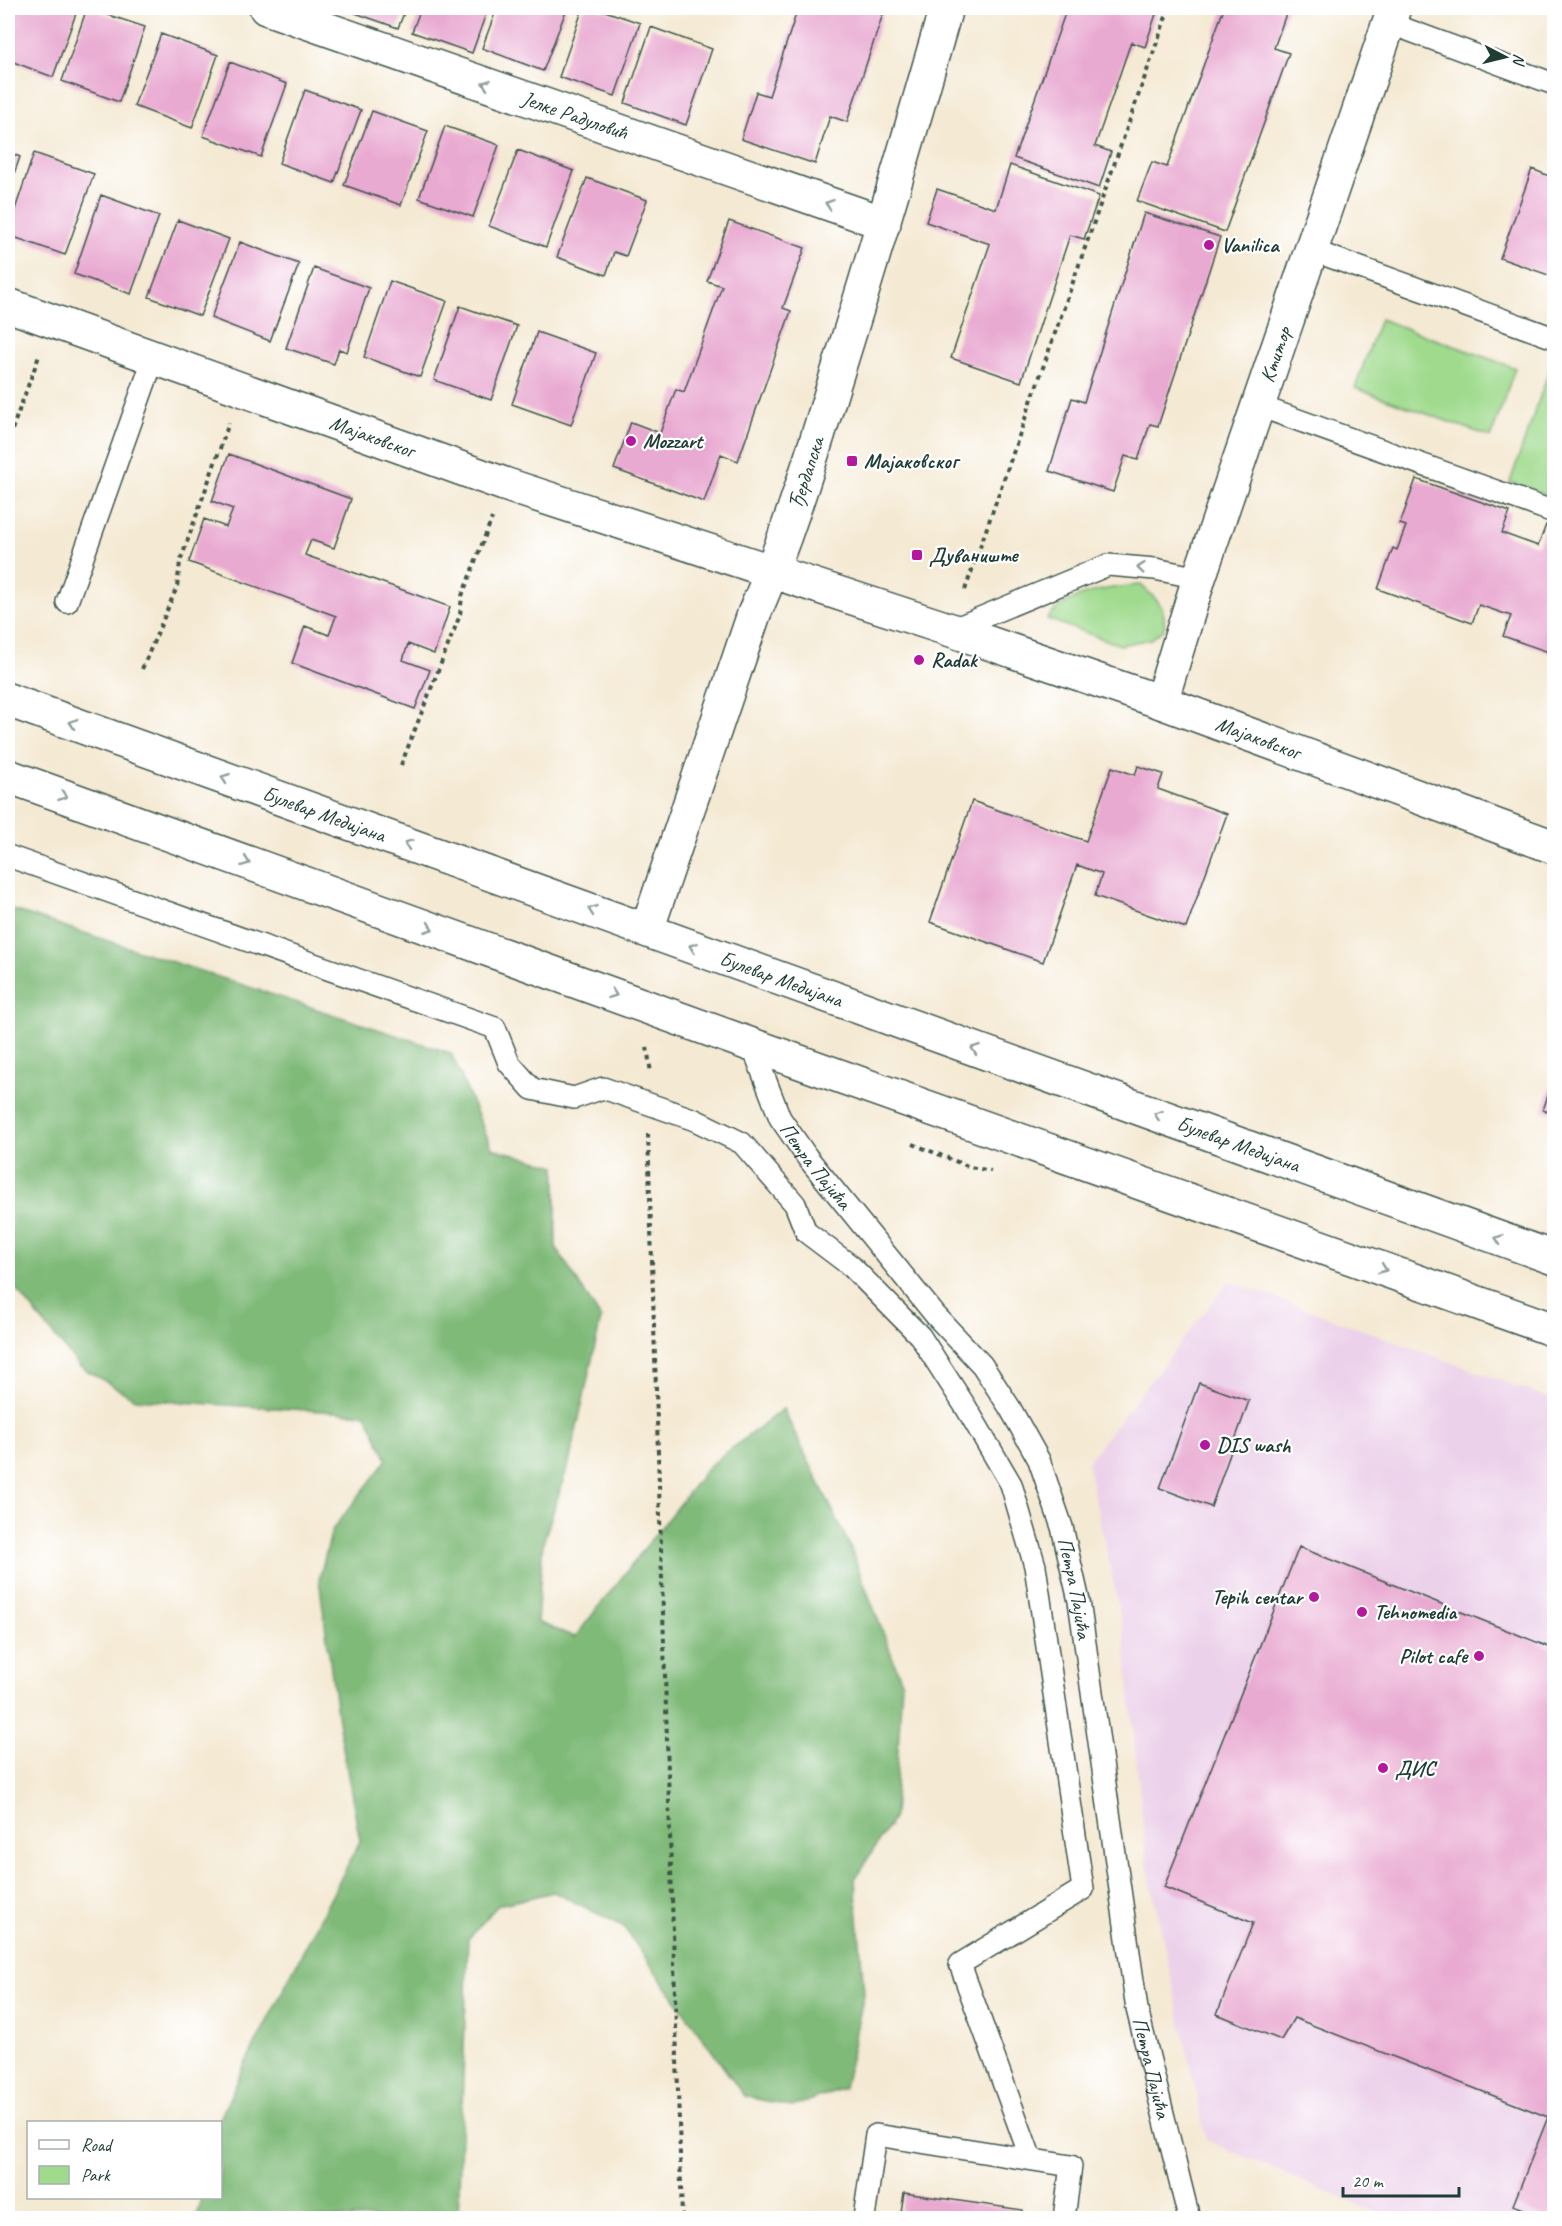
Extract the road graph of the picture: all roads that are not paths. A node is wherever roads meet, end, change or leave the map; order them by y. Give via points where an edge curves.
1 (266, 8) edge
2 (946, 8) edge
3 (1392, 15) edge
4 (1554, 84) edge
5 (884, 223) junction
6 (1311, 249) junction
7 (8, 305) edge
8 (1554, 338) edge
9 (154, 357) junction
10 (1259, 406) junction
11 (1554, 512) edge
12 (772, 572) junction
13 (1199, 578) junction
14 (67, 602) dead end
15 (951, 630) junction
16 (8, 700) edge
17 (1161, 702) junction
18 (8, 776) edge
19 (1554, 847) edge
20 (8, 856) edge
21 (647, 930) junction
22 (752, 1045) junction
23 (1554, 1258) edge
24 (1554, 1330) edge
25 (1031, 2159) junction
26 (864, 2218) edge
27 (1064, 2218) edge
28 (1188, 2218) edge

5 -> 1 street, Јелке Радуловић
2 - 5 street, Ђердапска
3 - 4 lane
3 - 6 street, Ктитор
5 - 12 street, Ђердапска via 797,505
6 - 8 lane
6 - 10 street, Ктитор
7 - 9 street, Мајаковског
9 - 12 street, Мајаковског via 504,484
9 - 14 lane
10 - 11 lane
10 - 13 street, Ктитор
12 - 15 street, Мајаковског
12 - 21 street, Ђердапска via 753,614
13 -> 15 lane via 1108,565
13 - 17 street, Ктитор
15 - 17 street, Мајаковског
21 -> 16 street, Булевар Медијана
17 - 19 street, Мајаковског
18 -> 22 street
20 - 25 lane via 495,1028 509,1063 532,1089 574,1098 603,1088 695,1120 742,1143 795,1204 806,1232 851,1266 920,1336 1011,1484 1035,1566 1083,1889 960,1964
23 -> 21 street, Булевар Медијана
22 -> 24 street
22 - 28 lane, Петра Пајића via 780,1118 929,1307 981,1365 1011,1408 1039,1460 1062,1527 1079,1601 1137,2009
25 - 26 lane via 876,2135
25 - 27 lane via 1071,2166

